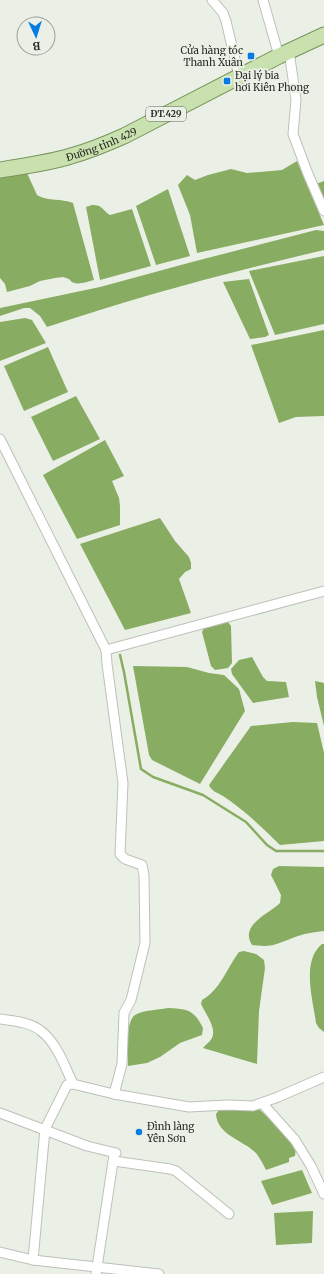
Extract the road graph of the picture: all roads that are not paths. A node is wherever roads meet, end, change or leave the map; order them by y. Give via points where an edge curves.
1 (212, 0) edge
2 (263, 0) edge
3 (324, 35) edge
4 (284, 53) junction
5 (239, 76) junction
6 (0, 170) edge
7 (324, 211) edge
8 (0, 439) edge
9 (324, 592) edge
10 (106, 650) junction
11 (0, 1019) edge
12 (324, 1077) edge
13 (73, 1084) junction
14 (114, 1094) junction
15 (262, 1103) junction
16 (0, 1113) edge
17 (45, 1130) junction
18 (115, 1156) junction
19 (324, 1194) edge
20 (229, 1214) dead end
21 (0, 1252) edge
22 (33, 1260) junction
23 (97, 1270) edge
24 (159, 1274) edge

1 - 5 street via 226,21
2 - 4 street
3 - 4 main road, Đường tỉnh 429 / ĐT.429
4 - 5 main road, Đường tỉnh 429 / ĐT.429
4 - 7 street via 296,100 293,134
5 - 6 main road, Đường tỉnh 429 / ĐT.429 via 100,147 45,163
8 - 10 street
9 - 10 street
10 - 14 street via 123,783 120,854 125,859 142,865 145,943 130,1000 124,1013 122,1064
11 - 13 street via 30,1025 41,1031 54,1046
12 - 15 street
13 - 14 street
13 - 17 street via 67,1086 63,1092
14 - 15 street via 189,1107 253,1106
15 - 19 street via 295,1140
16 - 17 street
17 - 18 street
17 - 22 street
18 - 20 street via 176,1171
18 - 23 street
21 - 22 street
22 - 23 street
23 - 24 street

